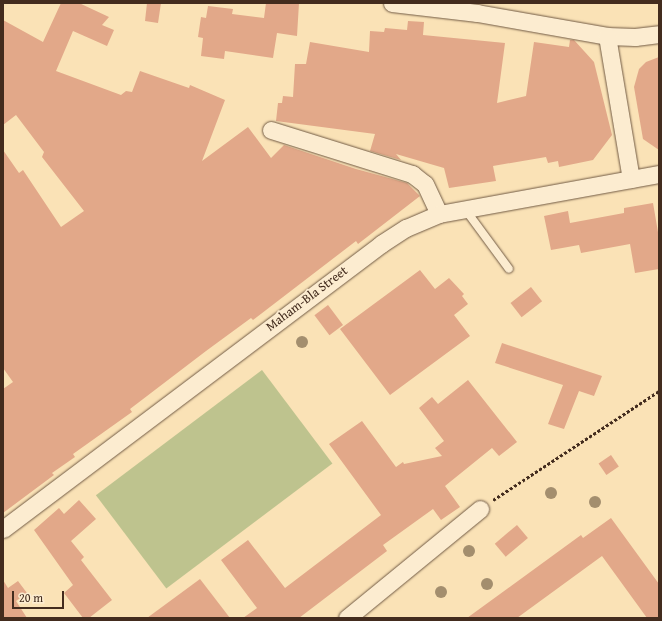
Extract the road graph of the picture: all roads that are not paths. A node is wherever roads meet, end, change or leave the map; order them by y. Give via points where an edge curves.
1 (392, 3) edge
2 (659, 34) edge
3 (607, 36) junction
4 (271, 130) dead end
5 (659, 174) edge
6 (631, 179) junction
7 (464, 209) junction
8 (439, 214) junction
9 (509, 269) dead end
10 (480, 509) road end
11 (3, 528) edge
12 (347, 618) edge

1 - 3 street via 477,13
2 - 3 street via 635,37
3 - 6 street
4 - 8 street via 412,174 425,184
5 - 6 street, Maham-Bla Street
6 - 7 street, Maham-Bla Street
7 - 8 street, Maham-Bla Street
7 - 9 lane
8 - 11 street, Maham-Bla Street via 406,228 381,244
10 - 12 street

